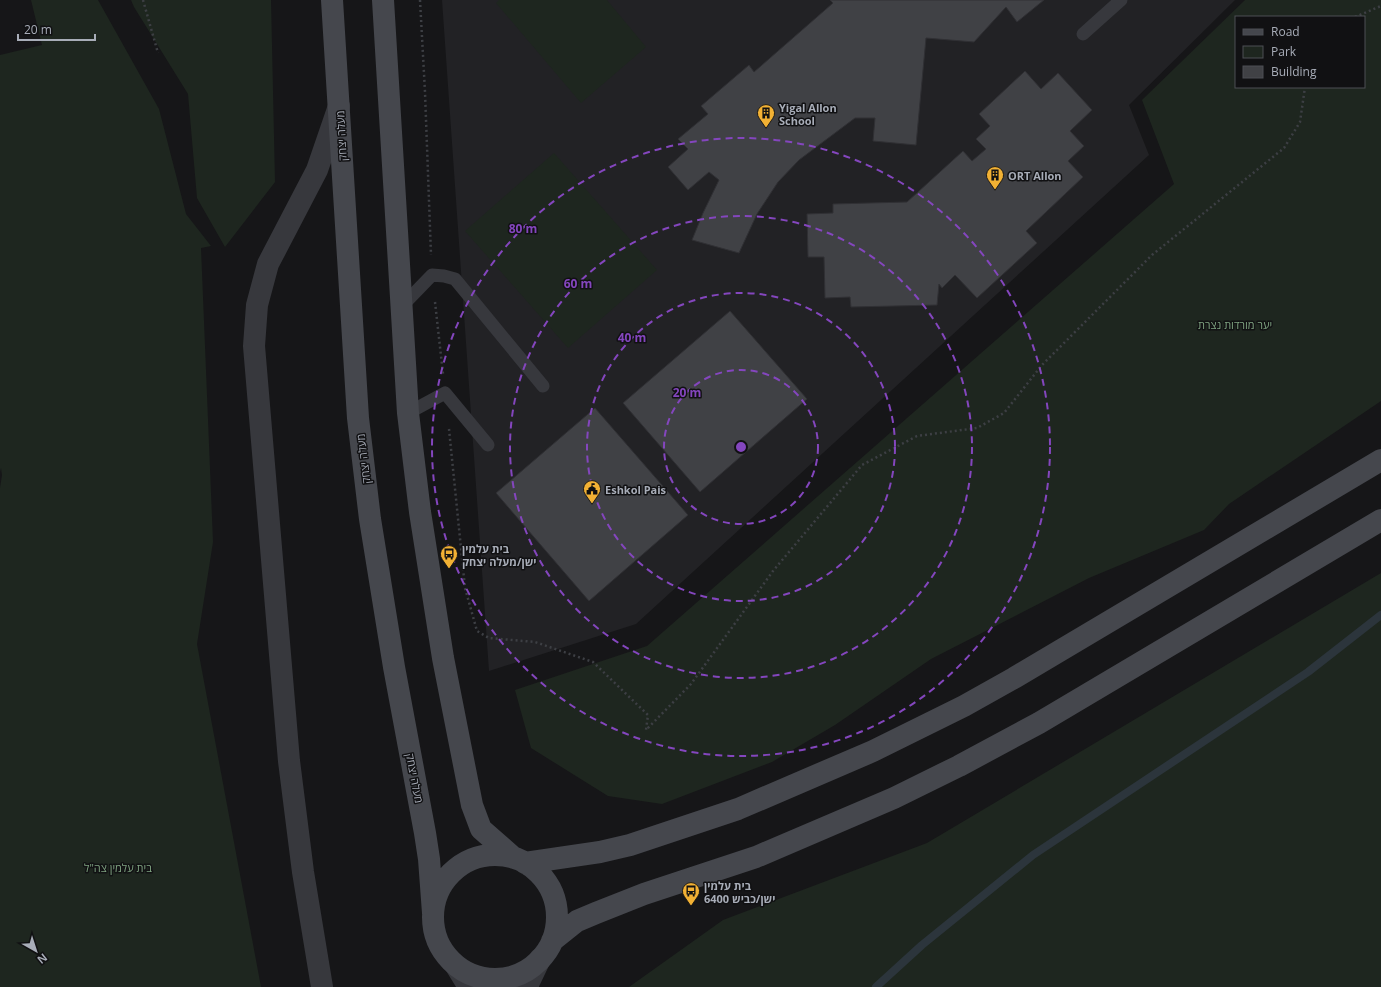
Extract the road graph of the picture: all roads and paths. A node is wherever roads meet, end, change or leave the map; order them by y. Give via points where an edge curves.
1 (143, 0) edge
2 (332, 0) edge
3 (383, 0) edge
4 (420, 0) edge
5 (1121, 0) edge
6 (1381, 6) edge
7 (1357, 16) edge
8 (1083, 34) dead end
9 (158, 53) dead end
10 (1306, 88) edge
11 (339, 106) junction
12 (432, 275) junction
13 (402, 306) junction
14 (543, 386) dead end
15 (445, 393) junction
16 (408, 413) junction
17 (488, 445) dead end
18 (1381, 460) edge
19 (1381, 520) edge
20 (519, 860) junction
21 (433, 913) junction
22 (552, 941) junction
23 (540, 959) junction
24 (456, 966) junction
25 (322, 987) edge
26 (469, 987) edge
27 (528, 987) edge

1 - 9 path
2 - 11 main road, מעלה יצחק
3 - 13 main road
4 - 12 path
5 - 8 lane
6 - 7 path
10 - 15 path via 1300,122 1284,148 1152,255 1042,365 1004,413 977,428 917,436 862,465 773,571 691,684 646,730 648,715 593,662 535,642 489,638 477,631 465,588
11 - 21 main road, מעלה יצחק via 358,418 370,519 394,667 426,833
11 - 25 street via 317,170 268,264 257,304 254,346 289,761 302,864
12 - 13 lane
12 - 14 lane via 455,279
12 - 15 path
13 - 16 main road
15 - 16 lane
15 - 17 lane
16 - 20 main road via 430,580 472,805 481,829
18 - 20 main road via 1014,678 873,751 738,809 630,845 600,852
19 - 22 main road via 1039,723 959,766 894,798 756,857 644,894 596,913 577,922
20 - 21 main road via 496,855 477,858 460,866 446,879 437,894
20 - 22 main road via 539,874 550,888 556,906 556,924
21 - 24 main road via 434,933 443,952
22 - 23 main road
23 - 24 main road via 526,971 509,978 478,977
23 - 27 street
24 - 26 street

